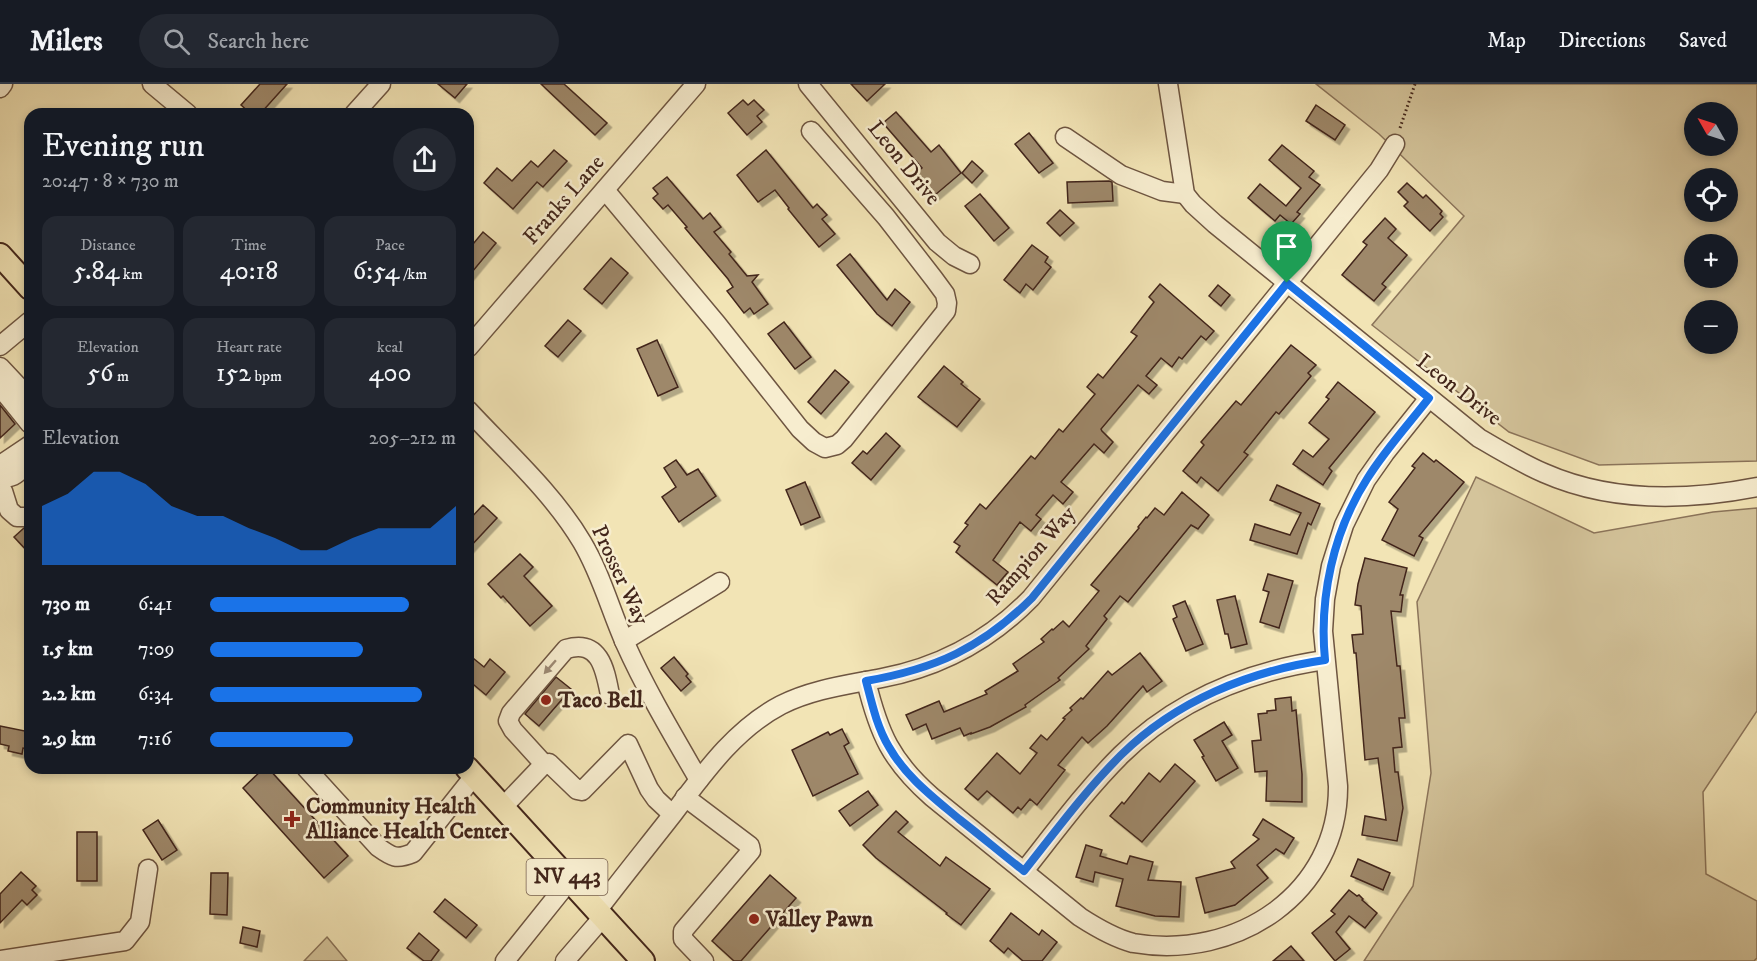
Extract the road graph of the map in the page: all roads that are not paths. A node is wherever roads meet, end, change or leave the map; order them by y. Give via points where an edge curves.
1 (3, 84) edge
2 (152, 84) edge
3 (381, 84) edge
4 (696, 84) edge
5 (808, 84) edge
6 (1168, 84) edge
7 (0, 87) edge
8 (181, 108) edge
9 (359, 108) edge
10 (811, 131) dead end
11 (1065, 137) dead end
12 (1395, 144) road end
13 (605, 190) junction
14 (1185, 194) junction
15 (0, 255) edge
16 (970, 264) dead end
17 (24, 281) edge
18 (1287, 283) junction
19 (24, 326) edge
20 (474, 341) edge
21 (0, 346) edge
22 (0, 367) edge
23 (0, 387) edge
24 (24, 393) edge
25 (1429, 398) junction
26 (474, 416) edge
27 (24, 417) edge
28 (24, 450) edge
29 (0, 465) edge
30 (24, 465) edge
31 (24, 481) edge
32 (1, 487) edge
33 (1757, 487) edge
34 (24, 517) edge
35 (720, 582) dead end
36 (624, 641) junction
37 (1325, 660) junction
38 (866, 681) junction
39 (610, 695) dead end
40 (544, 765) junction
41 (311, 774) edge
42 (470, 774) edge
43 (473, 774) edge
44 (699, 780) junction
45 (685, 797) junction
46 (503, 807) junction
47 (672, 814) junction
48 (148, 869) dead end
49 (1024, 871) junction
50 (570, 880) junction
51 (600, 914) junction
52 (0, 960) edge
53 (505, 961) edge
54 (565, 961) edge
55 (643, 961) edge
56 (704, 961) edge

1 - 7 street
2 - 8 street
3 - 9 street
4 - 13 street, Franks Lane
5 - 16 street, Leon Drive via 937,242
6 - 14 street
10 - 13 street via 900,235 945,294 947,303 946,311 837,445 825,448 800,429
11 - 14 street via 1121,175 1162,191
12 - 18 street, Rampion Way via 1379,170
13 - 20 street, Franks Lane
14 - 18 street, Leon Drive
15 - 17 main road
18 - 25 street, Leon Drive
18 - 38 street, Rampion Way via 1032,598 977,642 946,659
19 - 21 street
22 - 24 street
23 - 27 street
25 - 33 street, Leon Drive via 1479,438 1512,458 1582,486 1656,498 1725,494
25 - 37 street via 1371,472 1344,525 1325,599
26 - 36 street, Prosser Way via 542,489 581,540
28 - 29 street
30 - 32 street via 19,473 6,478
31 - 32 street via 13,490
32 - 34 street via 9,510
35 - 36 street
36 - 44 street, Prosser Way via 656,707
37 - 49 street via 1247,678 1212,692 1167,718 1112,764
37 - 49 street via 1338,786 1335,822 1310,880 1267,923 1237,938 1200,947 1135,944 1092,925
38 - 44 street, Rampion Way via 795,698 765,714 737,737
38 - 49 street via 883,735 904,770
39 -> 40 street via 599,657 579,645 567,649 508,721
40 - 46 street
40 - 47 street via 549,763 582,791 628,744 649,789
41 - 42 street via 378,847 390,856 401,857 413,853
43 - 46 main road, NV 443
44 - 45 street, Rampion Way
45 - 47 street, Rampion Way
45 - 56 street via 750,846 751,851 683,931 683,939
46 - 50 main road, NV 443
47 - 51 street, Rampion Way
48 - 52 street via 140,922 125,941
50 - 51 main road, NV 443
50 - 53 street
51 - 54 street, Rampion Way
51 - 55 main road, NV 443

